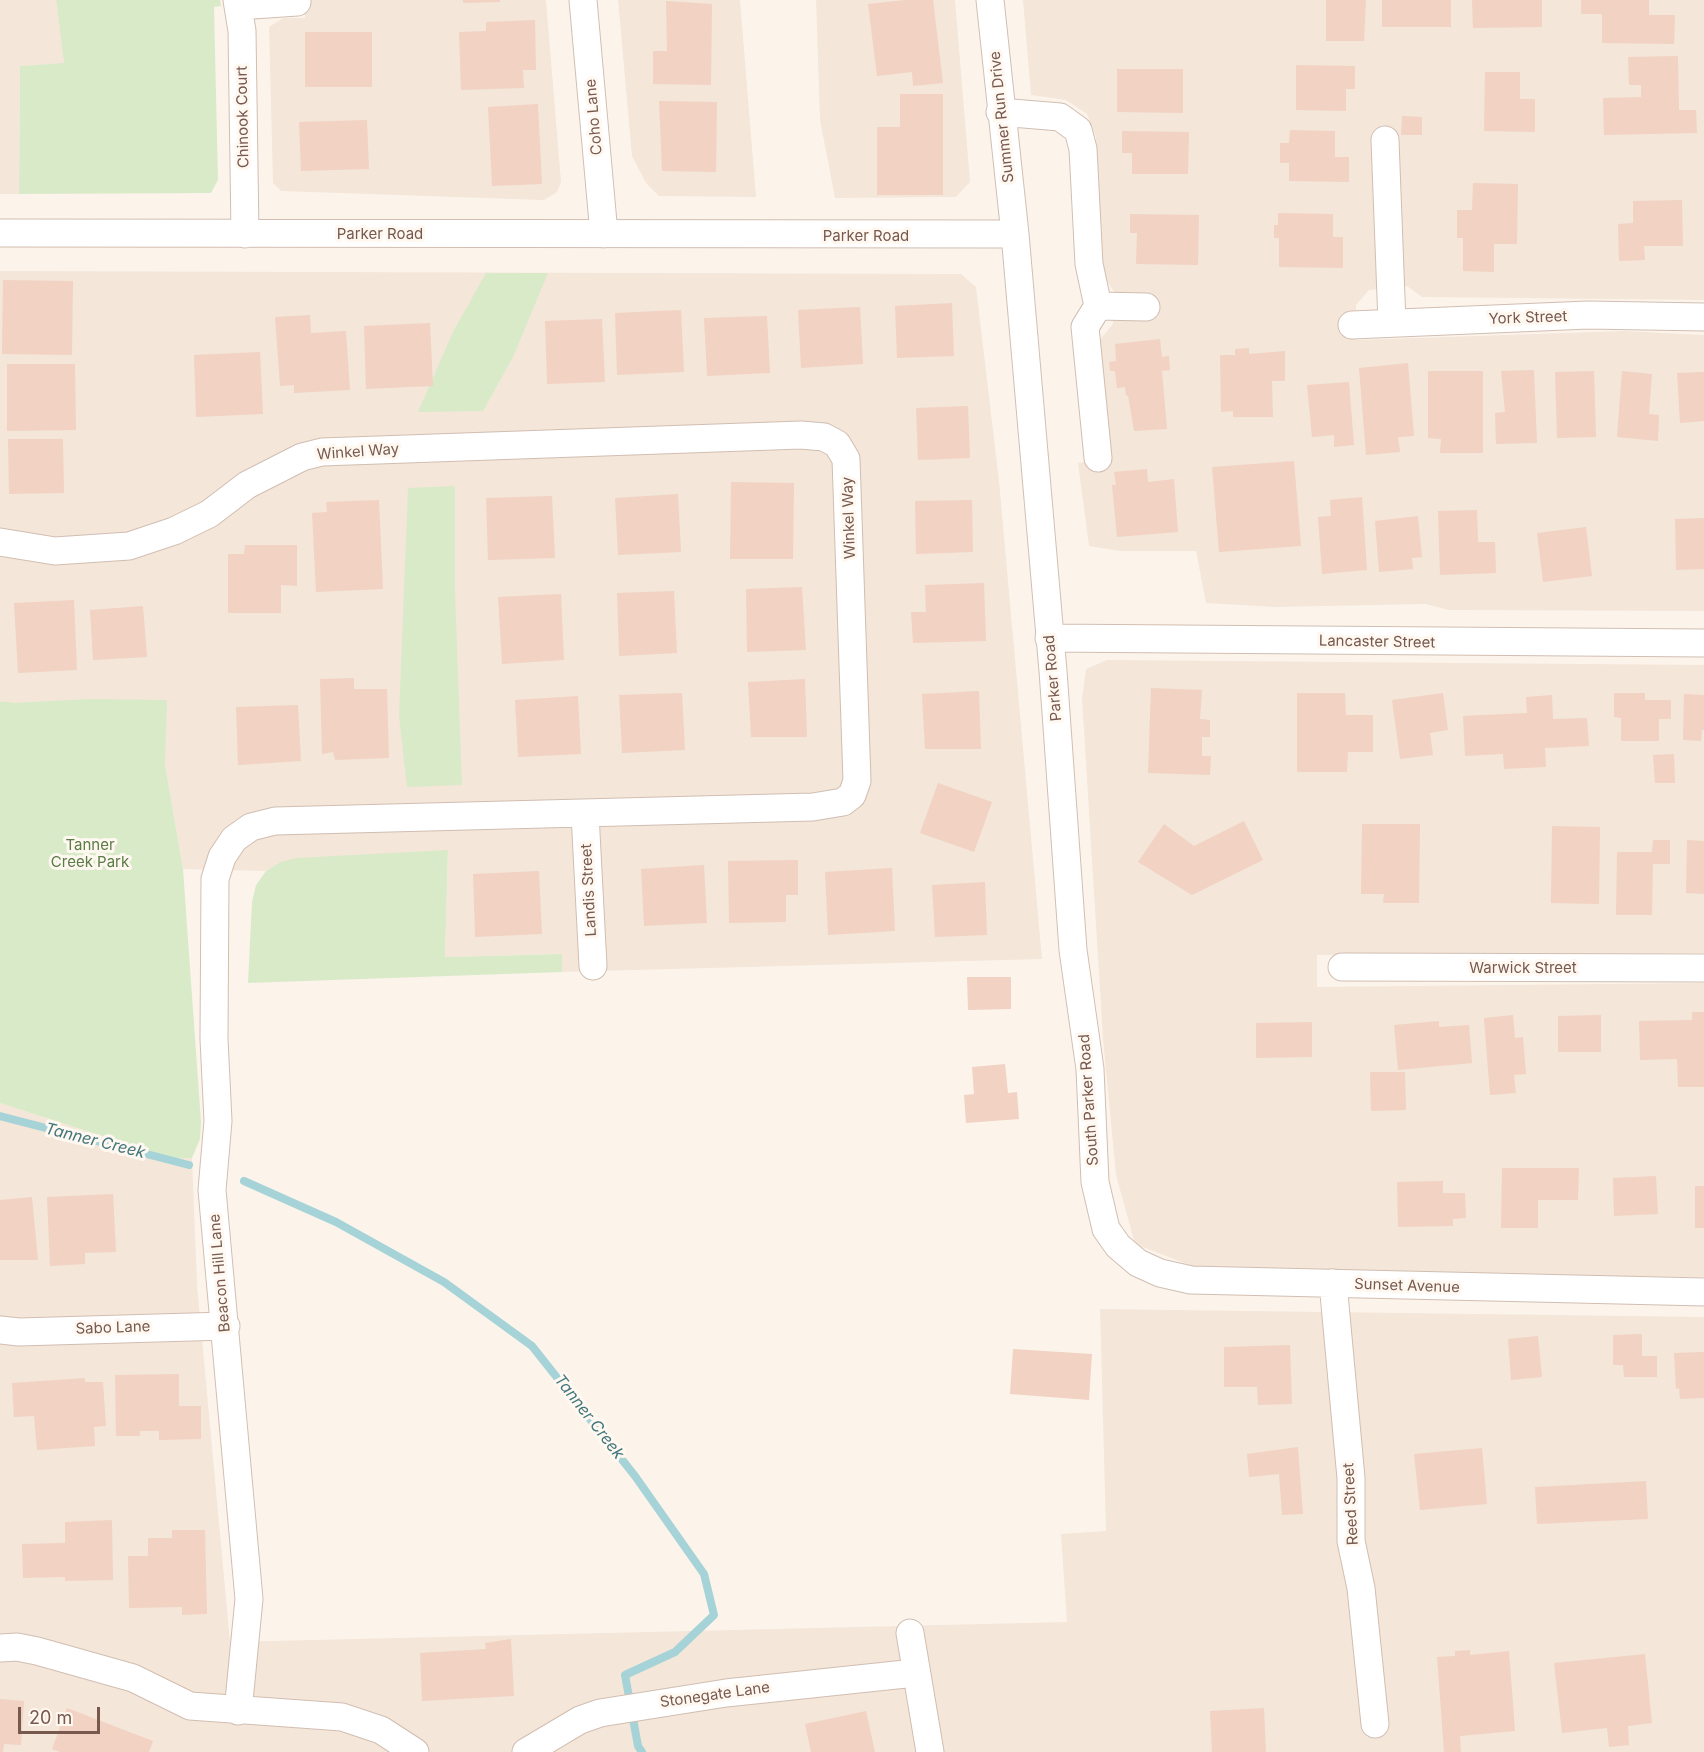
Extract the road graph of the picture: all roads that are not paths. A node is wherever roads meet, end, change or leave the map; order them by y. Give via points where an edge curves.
1 (583, 0) edge
2 (990, 0) edge
3 (297, 2) dead end
4 (238, 3) edge
5 (1000, 112) junction
6 (1386, 140) dead end
7 (0, 233) edge
8 (245, 234) junction
9 (604, 234) junction
10 (1015, 234) junction
11 (1098, 306) junction
12 (1146, 307) dead end
13 (1704, 317) edge
14 (1392, 324) junction
15 (1352, 325) dead end
16 (1098, 458) dead end
17 (0, 542) edge
18 (1049, 638) junction
19 (1704, 643) edge
20 (585, 814) junction
21 (234, 839) joint
22 (1073, 950) joint
23 (593, 966) dead end
24 (1342, 967) dead end
25 (1704, 968) edge
26 (1118, 1246) joint
27 (1333, 1283) junction
28 (1704, 1292) edge
29 (226, 1326) junction
30 (0, 1330) edge
31 (910, 1633) dead end
32 (0, 1648) edge
33 (915, 1673) junction
34 (238, 1711) junction
35 (1375, 1724) dead end
36 (415, 1752) edge
37 (526, 1752) edge
38 (930, 1752) edge

1 - 9 street, Coho Lane
2 - 5 street, Summer Run Drive
3 - 4 street
4 - 8 street, Chinook Court via 242,31
5 - 10 street, Summer Run Drive
5 - 11 street via 1060,117 1078,130 1083,149 1089,264
6 - 14 street
7 - 8 street, Parker Road
8 - 9 street, Parker Road
9 - 10 street, Parker Road
10 - 18 street, Parker Road
11 - 12 street
11 - 16 street via 1085,327
13 - 14 street, York Street via 1588,315
14 - 15 street, York Street
17 - 20 street, Winkel Way via 55,551 129,546 209,514 247,485 302,457 322,452 801,435 824,437 837,444 846,459 847,477 857,760 852,795 843,802 813,807
18 - 19 street, Lancaster Street
18 - 22 street, Parker Road
20 - 21 street, Winkel Way via 275,821 251,827
20 - 23 street, Landis Street
21 - 29 street, Beacon Hill Lane via 222,857 215,879 213,960 218,1121 212,1190
22 - 26 street, South Parker Road via 1090,1069 1096,1192 1106,1229
24 - 25 street, Warwick Street
26 - 27 street, Sunset Avenue via 1149,1268 1191,1280
27 - 28 street, Sunset Avenue
27 - 35 street, Reed Street via 1351,1478 1351,1541 1361,1588
29 - 30 street, Sabo Lane
29 - 34 street, Beacon Hill Lane via 249,1599
31 - 33 street
32 - 34 street via 37,1651 134,1678 190,1706
33 - 37 street, Stonegate Lane via 665,1701 600,1713 580,1719
33 - 38 street
34 - 36 street via 342,1718 381,1730

